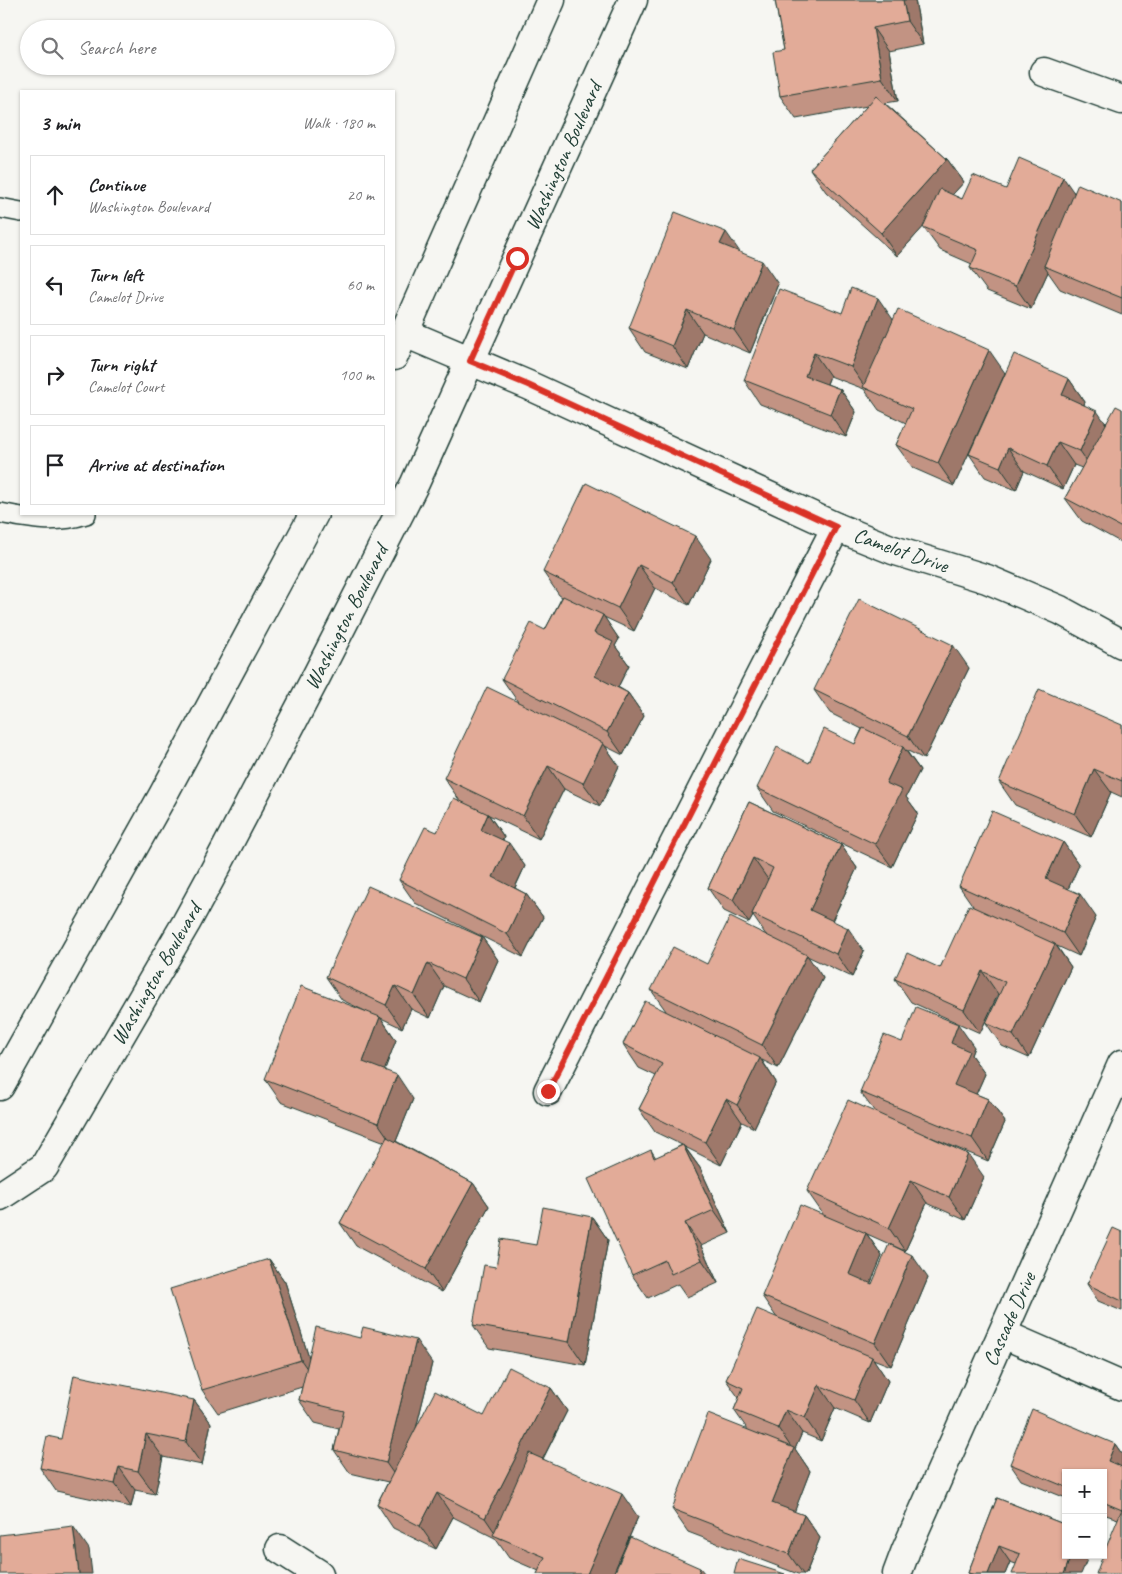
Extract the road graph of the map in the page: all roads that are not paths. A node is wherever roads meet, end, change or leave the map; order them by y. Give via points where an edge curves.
1 (550, 0) edge
2 (633, 0) edge
3 (1044, 72) dead end
4 (1122, 100) edge
5 (0, 208) edge
6 (20, 212) edge
7 (397, 339) edge
8 (470, 361) junction
9 (0, 513) edge
10 (82, 515) edge
11 (313, 515) edge
12 (836, 527) junction
13 (1122, 644) edge
14 (1122, 1064) edge
15 (0, 1086) edge
16 (548, 1091) dead end
17 (0, 1196) edge
18 (1003, 1334) junction
19 (1122, 1386) edge
20 (280, 1549) dead end
21 (320, 1574) edge
22 (897, 1574) edge

1 - 7 main road
2 - 8 main road, Washington Boulevard
3 - 4 main road
5 - 6 lane
7 - 8 main road, Camelot Drive
8 - 12 main road, Camelot Drive
8 - 17 main road, Washington Boulevard via 415,483 186,923 44,1167
9 - 10 lane via 56,521
11 - 15 main road via 164,795
12 - 13 main road, Camelot Drive via 893,550 987,579 1060,610
12 - 16 main road
14 - 18 main road, Cascade Drive
18 - 19 main road
18 - 22 main road, Cascade Drive
20 - 21 main road

